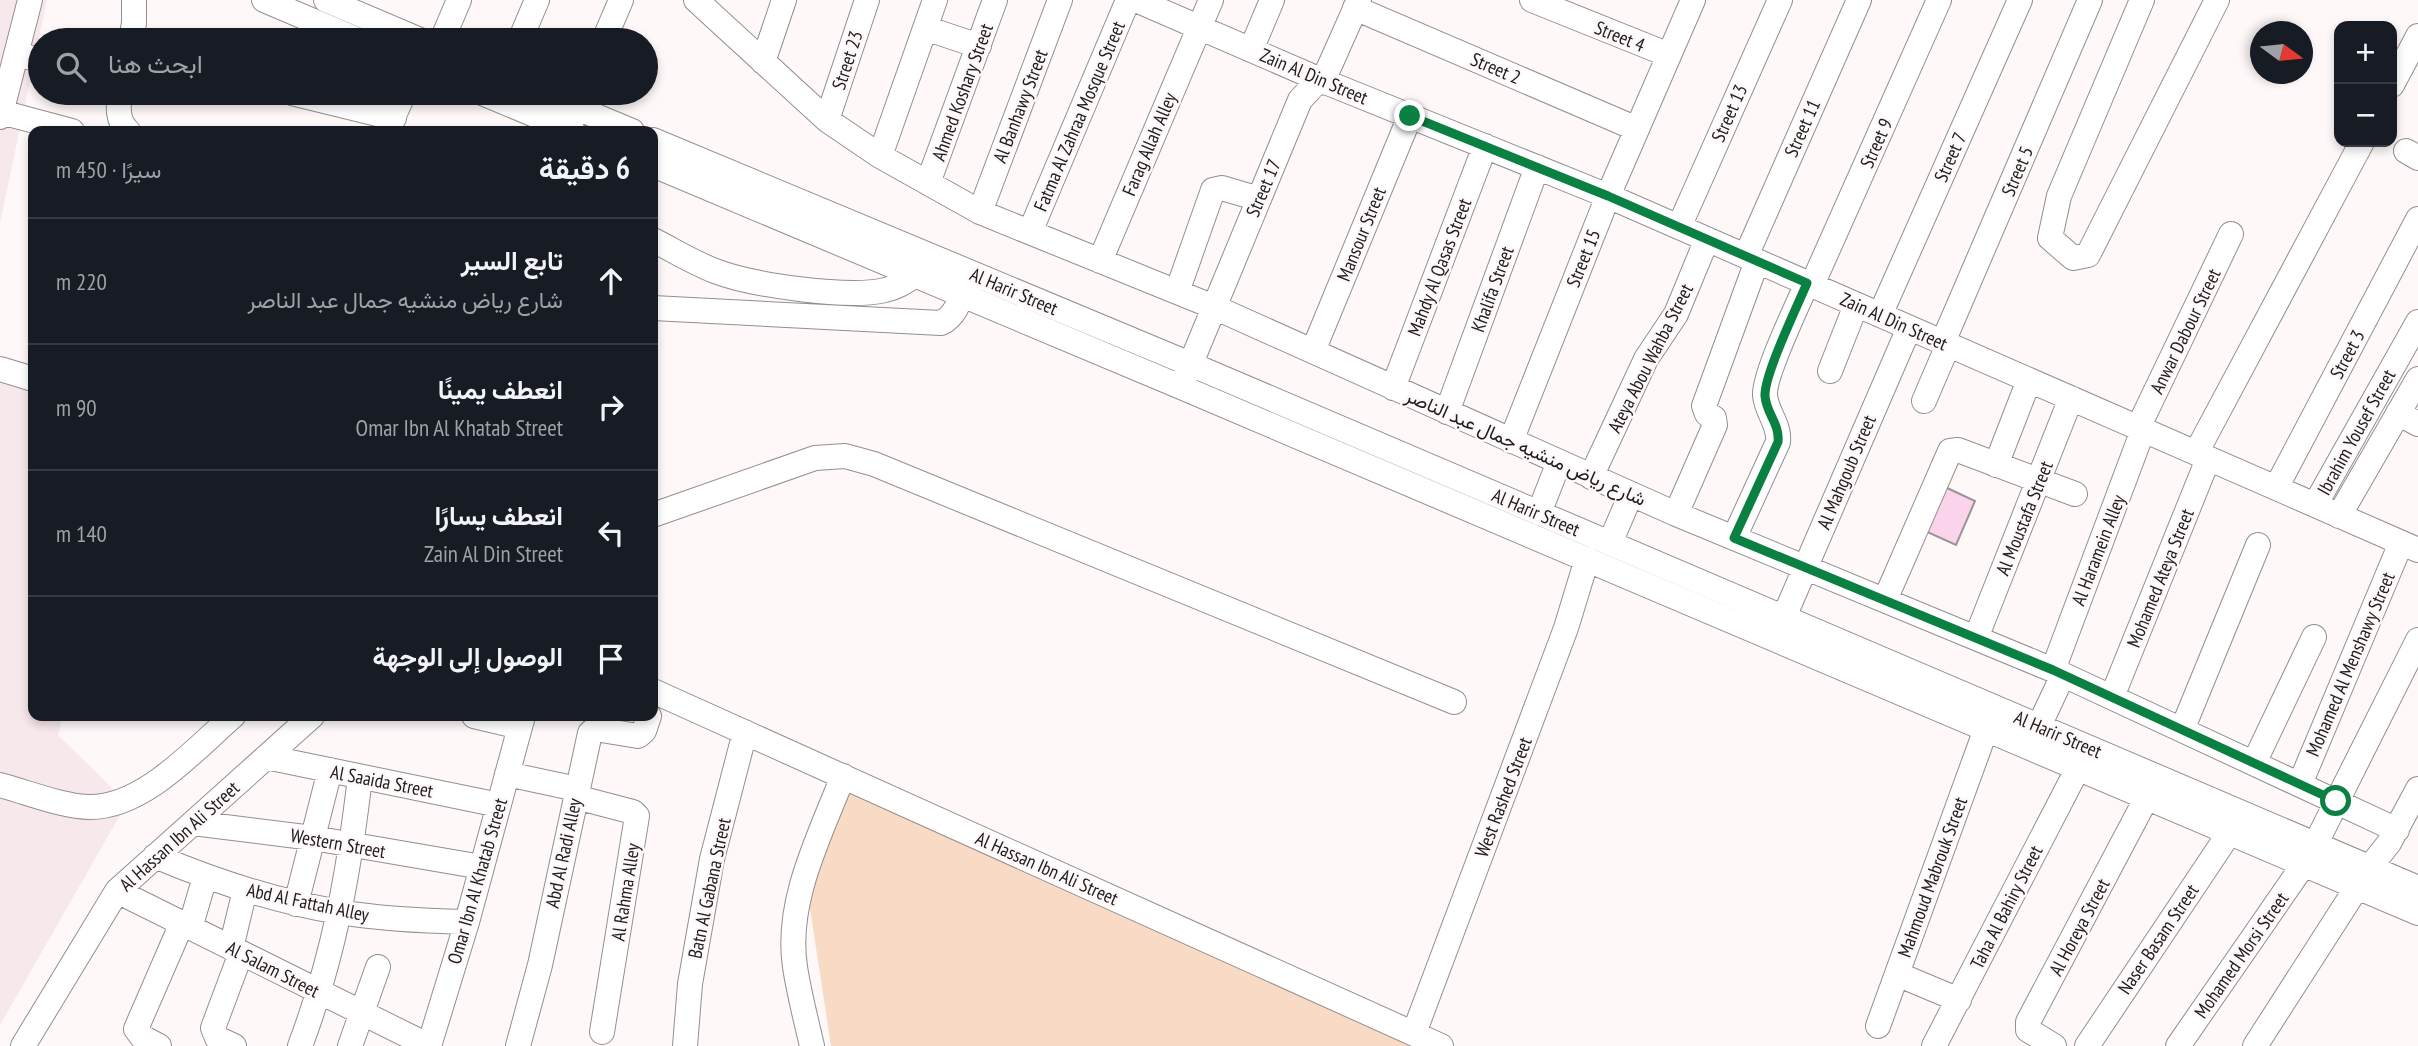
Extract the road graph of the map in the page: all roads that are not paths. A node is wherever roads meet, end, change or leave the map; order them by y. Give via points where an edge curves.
1 (30, 0) edge
2 (134, 0) edge
3 (264, 0) edge
4 (459, 0) edge
5 (537, 0) edge
6 (621, 0) edge
7 (696, 0) edge
8 (784, 0) edge
9 (867, 0) edge
10 (935, 0) edge
11 (995, 0) edge
12 (1060, 0) edge
13 (1128, 0) edge
14 (1136, 0) edge
15 (1210, 0) edge
16 (1272, 0) edge
17 (1531, 0) edge
18 (1693, 0) edge
19 (1780, 0) edge
20 (1859, 0) edge
21 (1939, 0) edge
22 (2020, 0) edge
23 (2090, 0) edge
24 (2142, 0) edge
25 (2217, 0) edge
26 (335, 2) edge
27 (1357, 4) edge
28 (1199, 27) junction
29 (133, 28) edge
30 (330, 28) edge
31 (393, 28) edge
32 (447, 28) edge
33 (525, 28) edge
34 (609, 28) edge
35 (925, 28) junction
36 (2418, 36) edge
37 (979, 46) junction
38 (1251, 50) junction
39 (16, 54) junction
40 (1669, 55) junction
41 (28, 57) edge
42 (763, 62) junction
43 (1323, 81) junction
44 (2393, 84) edge
45 (119, 105) edge
46 (329, 105) edge
47 (399, 105) edge
48 (545, 105) edge
49 (577, 111) edge
50 (1, 115) edge
51 (1410, 116) junction
52 (827, 120) junction
53 (390, 125) edge
54 (50, 126) edge
55 (122, 126) edge
56 (618, 126) edge
57 (1637, 129) junction
58 (658, 142) edge
59 (1485, 146) junction
60 (2359, 147) edge
61 (880, 156) junction
62 (658, 167) edge
63 (1536, 167) junction
64 (928, 183) junction
65 (1608, 196) junction
66 (1259, 199) junction
67 (980, 212) junction
68 (2418, 219) edge
69 (1679, 227) junction
70 (1030, 232) junction
71 (2231, 234) dead end
72 (1707, 239) junction
73 (658, 243) edge
74 (1752, 259) junction
75 (1100, 261) junction
76 (914, 276) junction
77 (966, 284) junction
78 (1810, 284) junction
79 (1177, 292) junction
80 (1856, 305) junction
81 (1214, 307) junction
82 (658, 308) edge
83 (1880, 315) junction
84 (2418, 322) edge
85 (1909, 328) junction
86 (1945, 344) junction
87 (1313, 351) junction
88 (1190, 364) junction
89 (0, 369) edge
90 (1830, 371) dead end
91 (28, 377) edge
92 (2418, 379) edge
93 (2029, 380) junction
94 (1181, 387) junction
95 (1393, 388) junction
96 (2071, 398) junction
97 (1924, 401) dead end
98 (1447, 412) junction
99 (2408, 418) edge
100 (2140, 429) junction
101 (1511, 441) junction
102 (2202, 456) junction
103 (1559, 462) junction
104 (1996, 465) junction
105 (1591, 477) junction
106 (2039, 481) junction
107 (2276, 488) junction
108 (1458, 491) junction
109 (1631, 494) junction
110 (2075, 494) dead end
111 (1489, 505) junction
112 (2315, 505) junction
113 (658, 513) edge
114 (1539, 513) junction
115 (1676, 514) junction
116 (2339, 516) junction
117 (1734, 538) junction
118 (1610, 543) junction
119 (2258, 545) dead end
120 (2409, 547) edge
121 (1587, 559) junction
122 (1805, 567) junction
123 (1885, 600) junction
124 (1784, 617) junction
125 (2314, 637) dead end
126 (1976, 638) junction
127 (2418, 640) edge
128 (2058, 672) junction
129 (658, 696) edge
130 (2112, 697) junction
131 (1454, 702) dead end
132 (227, 721) edge
133 (307, 721) edge
134 (648, 721) edge
135 (522, 722) edge
136 (2039, 726) junction
137 (1986, 729) junction
138 (2182, 730) junction
139 (746, 733) junction
140 (266, 758) junction
141 (2254, 763) junction
142 (2078, 768) junction
143 (330, 771) junction
144 (507, 774) junction
145 (843, 776) junction
146 (360, 777) junction
147 (0, 785) edge
148 (2300, 785) junction
149 (2418, 789) edge
150 (577, 793) junction
151 (2147, 797) junction
152 (2336, 801) junction
153 (499, 805) junction
154 (193, 823) junction
155 (2397, 830) junction
156 (2230, 832) junction
157 (313, 838) junction
158 (352, 845) junction
159 (2310, 854) junction
160 (155, 856) junction
161 (482, 867) junction
162 (205, 877) junction
163 (2364, 877) junction
164 (2417, 884) edge
165 (245, 890) junction
166 (117, 891) junction
167 (296, 904) junction
168 (341, 912) junction
169 (2418, 913) edge
170 (467, 922) junction
171 (186, 925) junction
172 (236, 951) junction
173 (378, 967) dead end
174 (1897, 974) junction
175 (320, 992) junction
176 (1959, 1000) junction
177 (362, 1014) junction
178 (1878, 1026) dead end
179 (602, 1032) dead end
180 (1414, 1033) junction
181 (23, 1046) edge
182 (159, 1046) edge
183 (234, 1046) edge
184 (300, 1046) edge
185 (350, 1046) edge
186 (429, 1046) edge
187 (518, 1046) edge
188 (685, 1046) edge
189 (812, 1046) edge
190 (1441, 1046) edge
191 (1934, 1046) edge
192 (2054, 1046) edge
193 (2087, 1046) edge
194 (2178, 1046) edge
195 (2255, 1046) edge

1 - 39 street
2 - 29 street
3 - 30 street
4 - 32 street
5 - 33 street
6 - 34 street
7 - 42 street, شارع رياض منشيه جمال عبد الناصر
8 - 42 street
9 - 52 street, Street 23
10 - 35 street
11 - 37 street, Ahmed Koshary Street
12 - 67 street, Al Banhawy Street
13 - 70 street, Fatma Al Zahraa Mosque Street
14 - 28 street, Zain Al Din Street
15 - 28 street, Farag Allah Alley
16 - 38 street
17 - 40 street, Street 4
18 - 40 street, Street 15
19 - 69 street, Street 13
20 - 74 street, Street 11
21 - 78 street, Street 9
22 - 83 street, Street 7
23 - 86 street, Street 5
24 - 25 street via 2059,196 2050,238 2073,258 2088,255
26 - 31 street
27 - 43 street, Street 17
27 - 57 street, Street 2
28 - 38 street, Zain Al Din Street
28 - 75 street, Farag Allah Alley
35 - 37 street
35 - 61 street
36 - 44 street
37 - 64 street, Ahmed Koshary Street
38 - 43 street, Zain Al Din Street
39 - 41 street
39 - 50 street
40 - 57 street, Street 15
42 - 52 street, شارع رياض منشيه جمال عبد الناصر
43 - 51 street, Zain Al Din Street
43 - 66 street, Street 17 via 1300,100
45 - 55 street
46 - 53 street
47 - 53 street
48 - 49 street
49 - 56 street
50 - 54 street
51 - 59 street, Zain Al Din Street
51 - 87 street, Mansour Street
52 - 61 street, شارع رياض منشيه جمال عبد الناصر
57 - 65 street, Street 15
58 - 77 street, Al Harir Street
59 - 63 street, Zain Al Din Street
59 - 95 street, Mahdy Al Qasas Street
60 - 102 street
61 - 64 street, شارع رياض منشيه جمال عبد الناصر
62 - 76 street, Al Harir Street
63 - 65 street, Zain Al Din Street
63 - 98 street, Khalifa Street
64 - 67 street, شارع رياض منشيه جمال عبد الناصر
65 - 69 street, Zain Al Din Street
65 - 101 street, Street 15
66 - 79 street via 1222,188 1213,190
66 - 81 street, Street 17
67 - 70 street, شارع رياض منشيه جمال عبد الناصر
68 - 107 street, Street 3
69 - 72 street, Zain Al Din Street
70 - 75 street, شارع رياض منشيه جمال عبد الناصر
71 - 100 street, Anwar Dabour Street
72 - 74 street, Zain Al Din Street
72 - 105 street, Ateya Abou Wahba Street via 1676,314 1646,359
73 - 76 street via 715,272 783,287 870,292 901,285
74 - 78 street, Zain Al Din Street
74 - 115 street, Street 11 via 1704,406 1715,425
75 - 79 street, شارع رياض منشيه جمال عبد الناصر
76 - 77 street, Al Harir Street
77 - 82 street via 949,320 941,323
77 - 88 street, Al Harir Street
77 - 94 street, Al Harir Street
78 - 80 street, Zain Al Din Street
78 - 117 street via 1767,382 1766,403 1777,426 1778,442
79 - 81 street, شارع رياض منشيه جمال عبد الناصر
80 - 83 street, Zain Al Din Street
80 - 90 street
81 - 87 street, شارع رياض منشيه جمال عبد الناصر
81 - 88 street, Street 17
83 - 85 street, Zain Al Din Street
84 - 112 street, Ibrahim Yousef Street
85 - 86 street, Zain Al Din Street
85 - 122 street, Al Mahgoub Street
86 - 93 street, Zain Al Din Street
86 - 97 street, Street 5
87 - 95 street, شارع رياض منشيه جمال عبد الناصر
88 - 94 street, Street 17
88 - 108 street, Al Harir Street
89 - 91 street
92 - 99 street
93 - 96 street, Zain Al Din Street
93 - 104 street
94 - 108 street, Al Harir Street
95 - 98 street, شارع رياض منشيه جمال عبد الناصر
96 - 100 street, Zain Al Din Street
96 - 106 street, Al Moustafa Street
98 - 101 street, شارع رياض منشيه جمال عبد الناصر
99 - 116 street
100 - 102 street, Zain Al Din Street
100 - 128 street, Al Haramein Alley
101 - 103 street, شارع رياض منشيه جمال عبد الناصر
102 - 107 street, Zain Al Din Street
102 - 130 street, Mohamed Ateya Street
103 - 105 street, شارع رياض منشيه جمال عبد الناصر
103 - 114 street
104 - 106 street
104 - 123 street via 1955,450 1949,453
105 - 109 street, شارع رياض منشيه جمال عبد الناصر
106 - 110 street
106 - 126 street, Al Moustafa Street
107 - 112 street, Zain Al Din Street
108 - 111 street, Al Harir Street
109 - 115 street, شارع رياض منشيه جمال عبد الناصر
109 - 118 street
111 - 114 street, Al Harir Street
111 - 121 street, Al Harir Street
112 - 116 street, Zain Al Din Street
113 - 131 street via 815,458 845,456
114 - 118 street, Al Harir Street
115 - 117 street, شارع رياض منشيه جمال عبد الناصر
116 - 120 street, Zain Al Din Street
117 - 122 street, شارع رياض منشيه جمال عبد الناصر
118 - 124 street, Al Harir Street
119 - 138 street
120 - 148 street, Mohamed Al Menshawy Street
121 - 137 street, Al Harir Street
121 - 180 street, West Rashed Street via 1566,628
122 - 123 street, شارع رياض منشيه جمال عبد الناصر
122 - 124 street, Al Mahgoub Street
123 - 126 street, شارع رياض منشيه جمال عبد الناصر
124 - 136 street, Al Harir Street
125 - 141 street
126 - 128 street, شارع رياض منشيه جمال عبد الناصر
127 - 152 street, Mohamed Morsi Street
128 - 130 street, شارع رياض منشيه جمال عبد الناصر
128 - 136 street, Al Haramein Alley
129 - 139 street, Al Hassan Ibn Ali Street
130 - 138 street, شارع رياض منشيه جمال عبد الناصر
132 - 147 street via 143,793 117,804 89,807
133 - 140 street, Al Hassan Ibn Ali Street
134 - 150 street, Abd Al Radi Alley via 638,736 592,730
135 - 144 street, Omar Ibn Al Khatab Street
136 - 159 street, Al Harir Street
137 - 142 street, Al Harir Street
137 - 174 street, Mahmoud Mabrouk Street
138 - 141 street, شارع رياض منشيه جمال عبد الناصر
139 - 145 street, Al Hassan Ibn Ali Street
139 - 188 street, Batn Al Gabana Street via 712,859 690,984
140 - 143 street, Al Saaida Street
140 - 154 street, Al Hassan Ibn Ali Street
141 - 148 street, شارع رياض منشيه جمال عبد الناصر
142 - 151 street, Al Harir Street
142 - 176 street, Taha Al Bahiry Street
143 - 146 street, Al Saaida Street
143 - 157 street
144 - 150 street
144 - 153 street, Omar Ibn Al Khatab Street
145 - 180 street, Al Hassan Ibn Ali Street
145 - 189 street via 799,894 794,930 794,966
146 - 153 street, Al Saaida Street
146 - 158 street
148 - 152 street, شارع رياض منشيه جمال عبد الناصر
149 - 155 street
150 - 179 street, Al Rahma Alley via 637,816
150 - 187 street, Abd Al Radi Alley
151 - 156 street, Al Harir Street
151 - 192 street, Al Horeya Street via 2028,1022 2028,1030
152 - 155 street, شارع رياض منشيه جمال عبد الناصر
152 - 159 street, Mohamed Morsi Street
153 - 161 street, Omar Ibn Al Khatab Street
154 - 157 street, Western Street
154 - 160 street, Al Hassan Ibn Ali Street
155 - 163 street
156 - 159 street, Al Harir Street
156 - 193 street, Naser Basam Street
157 - 158 street, Western Street
157 - 167 street
158 - 161 street, Western Street
158 - 168 street
159 - 163 street, Al Harir Street
159 - 194 street, Mohamed Morsi Street
160 - 162 street, Abd Al Fattah Alley
160 - 166 street, Al Hassan Ibn Ali Street
161 - 170 street, Omar Ibn Al Khatab Street
162 - 165 street, Abd Al Fattah Alley
162 - 171 street
163 - 164 street, Al Harir Street
163 - 169 street, Al Harir Street
163 - 195 street
165 - 167 street, Abd Al Fattah Alley
165 - 172 street
166 - 171 street, Al Salam Street
166 - 181 street, Al Hassan Ibn Ali Street
167 - 168 street, Abd Al Fattah Alley
168 - 170 street, Abd Al Fattah Alley
168 - 175 street
170 - 186 street, Omar Ibn Al Khatab Street
171 - 172 street, Al Salam Street
171 - 182 street via 136,1029
172 - 175 street, Al Salam Street
172 - 183 street via 213,1028 217,1038
173 - 177 street
174 - 176 street
174 - 178 street, Mahmoud Mabrouk Street
175 - 177 street, Al Salam Street
175 - 184 street
176 - 191 street, Taha Al Bahiry Street
177 - 185 street
177 - 186 street, Al Salam Street
180 - 190 street, Al Hassan Ibn Ali Street

